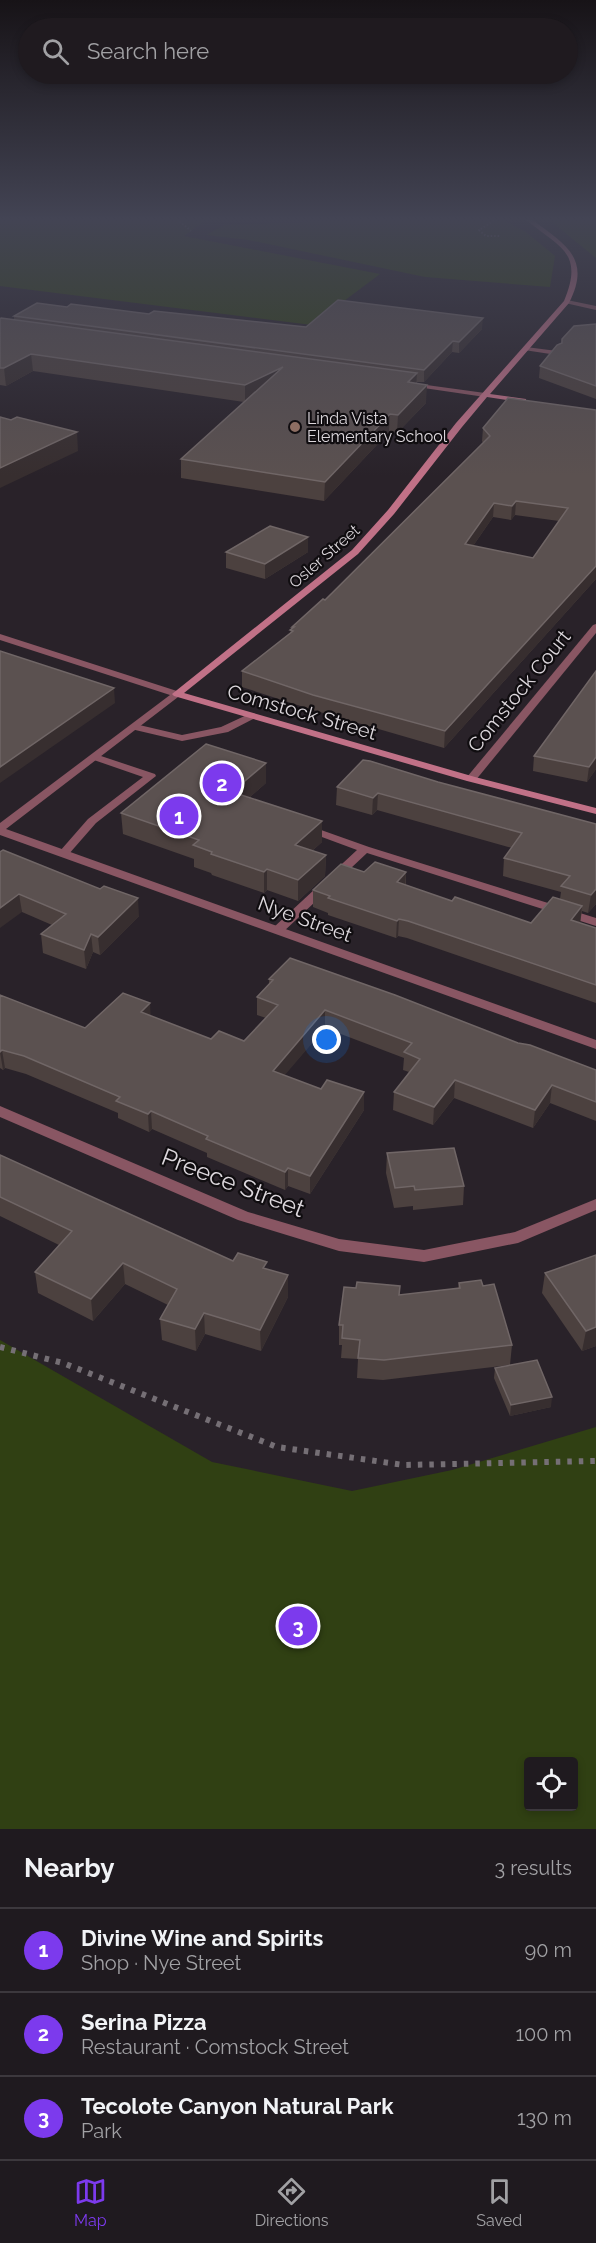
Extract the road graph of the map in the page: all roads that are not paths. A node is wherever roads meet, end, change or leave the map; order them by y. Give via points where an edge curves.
1 (565, 304) edge
2 (578, 304) edge
3 (596, 308) edge
4 (526, 348) junction
5 (557, 352) edge
6 (408, 385) edge
7 (485, 395) junction
8 (527, 401) edge
9 (596, 627) edge
10 (0, 637) edge
11 (177, 694) junction
12 (251, 716) junction
13 (135, 727) junction
14 (95, 757) junction
15 (471, 779) junction
16 (596, 811) edge
17 (294, 824) edge
18 (0, 830) edge
19 (365, 849) junction
20 (64, 853) junction
21 (596, 922) edge
22 (278, 930) junction
23 (596, 1045) edge
24 (0, 1111) edge
25 (596, 1204) edge

1 - 4 street, Osler Street
2 - 3 street
4 - 5 street
4 - 7 street, Osler Street
6 - 7 street
7 - 8 street
7 - 11 street, Osler Street via 356,552
9 - 15 street, Comstock Court
10 - 11 street, Comstock Street
11 - 12 street, Comstock Street
11 - 13 street, Osler Street
12 - 13 street via 224,730 182,738
12 - 15 street, Comstock Street
13 - 14 street, Osler Street
14 - 18 street, Osler Street
14 - 20 street via 151,776 92,821
15 - 16 street, Comstock Street
17 - 19 street
18 - 20 street, Nye Street
19 - 21 street
19 - 22 street
20 - 22 street, Nye Street
22 - 23 street, Nye Street
24 - 25 street, Preece Street via 243,1216 339,1245 424,1256 518,1237

